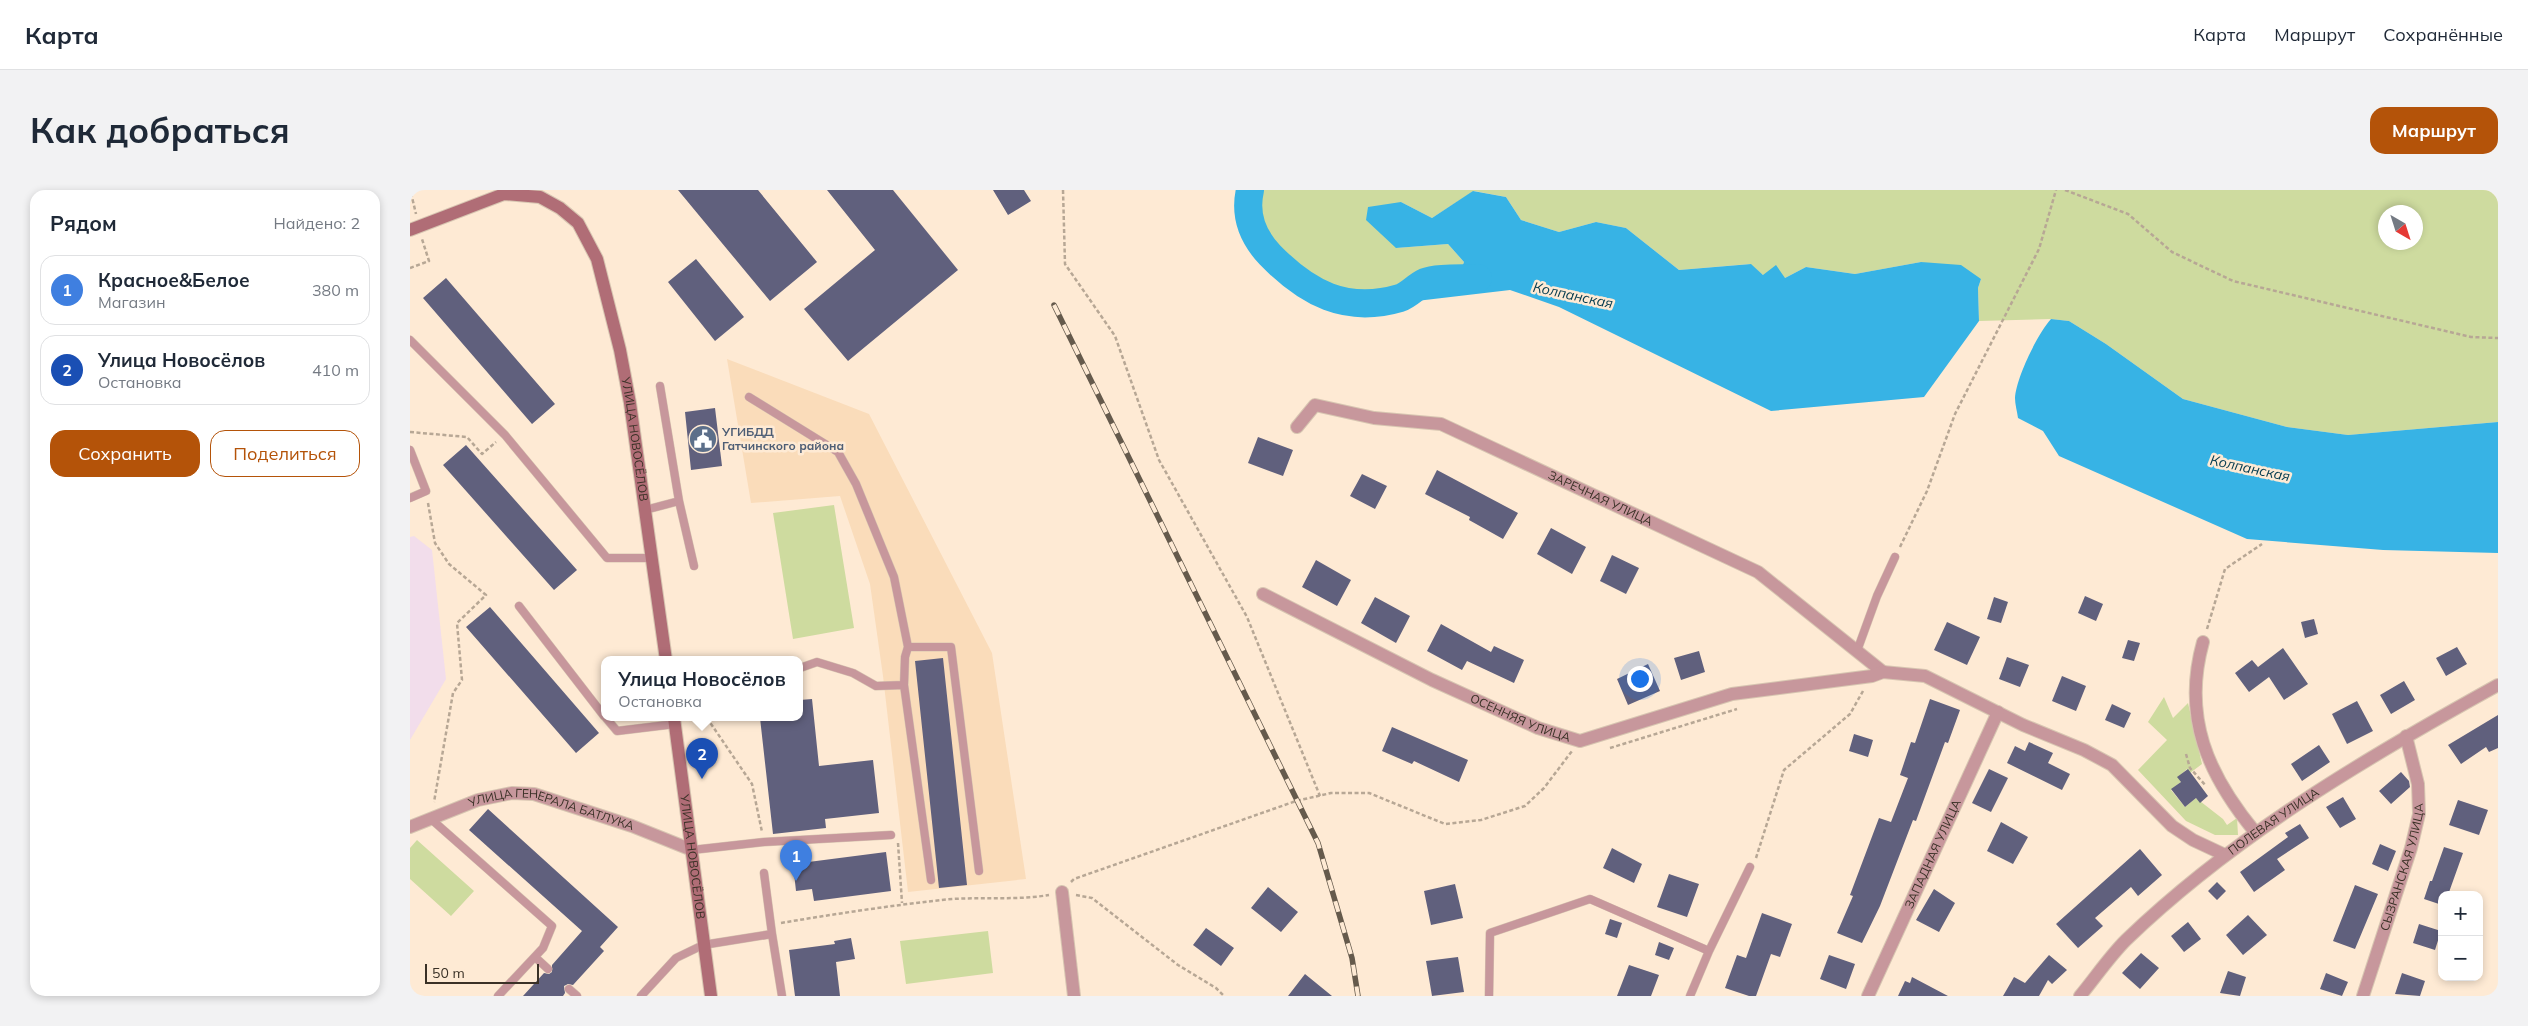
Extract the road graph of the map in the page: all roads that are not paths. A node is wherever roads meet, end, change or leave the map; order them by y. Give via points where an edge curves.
1 (541, 194) edge
2 (410, 230) edge
3 (410, 340) edge
4 (660, 386) dead end
5 (749, 397) dead end
6 (1297, 427) dead end
7 (410, 450) edge
8 (410, 498) edge
9 (679, 501) junction
10 (645, 510) junction
11 (651, 558) junction
12 (1895, 558) road end
13 (694, 566) dead end
14 (1263, 594) dead end
15 (519, 606) dead end
16 (2203, 642) road end
17 (908, 647) junction
18 (1857, 651) junction
19 (665, 656) edge
20 (803, 667) edge
21 (1877, 674) junction
22 (904, 684) junction
23 (2498, 685) edge
24 (601, 712) edge
25 (1998, 712) junction
26 (608, 721) edge
27 (675, 721) edge
28 (2406, 736) junction
29 (431, 819) junction
30 (410, 826) edge
31 (2255, 832) junction
32 (892, 835) road end
33 (692, 850) junction
34 (2225, 855) junction
35 (1750, 867) road end
36 (979, 871) dead end
37 (764, 873) dead end
38 (931, 880) dead end
39 (1062, 892) road end
40 (772, 934) junction
41 (703, 944) junction
42 (1709, 951) junction
43 (535, 957) junction
44 (548, 969) dead end
45 (569, 989) dead end
46 (498, 996) edge
47 (576, 996) edge
48 (641, 996) edge
49 (711, 996) edge
50 (782, 996) edge
51 (1074, 996) edge
52 (1490, 996) edge
53 (1690, 996) edge
54 (1868, 996) edge
55 (2080, 996) edge
56 (2363, 996) edge

1 - 2 street via 504,194
1 - 10 street, УЛИЦА НОВОСЁЛОВ via 578,224 597,259 620,350
3 - 11 lane via 505,435 607,558
4 - 9 lane
5 - 17 lane via 838,452 856,484 894,577
6 - 18 street, ЗАРЕЧНАЯ УЛИЦА via 1315,405 1374,418 1441,424 1758,572
7 - 8 lane via 426,491
9 - 10 lane
9 - 13 lane
10 - 11 street, УЛИЦА НОВОСЁЛОВ
11 - 19 street, УЛИЦА НОВОСЁЛОВ
12 - 18 lane
14 - 21 street, ОСЕННЯЯ УЛИЦА via 1432,680 1538,728 1580,741 1732,694
15 - 24 lane
16 - 31 street via 2196,666 2197,720 2211,767 2238,814
17 - 22 lane via 904,657
17 - 36 lane via 951,647
18 - 21 street, ЗАРЕЧНАЯ УЛИЦА
20 - 22 lane via 816,662 853,673 876,686
21 - 25 street via 1925,676
22 - 38 lane
23 - 28 street, ПОЛЕВАЯ УЛИЦА
25 - 34 street via 2112,765 2172,826
25 - 54 street, ЗАПАДНАЯ УЛИЦА
26 - 27 lane via 617,731
27 - 33 street, УЛИЦА НОВОСЁЛОВ
28 - 31 street, ПОЛЕВАЯ УЛИЦА
28 - 56 street, СЫЗРАНСКАЯ УЛИЦА via 2418,784 2419,814
29 - 30 street, УЛИЦА ГЕНЕРАЛА БАТЛУКА
29 - 33 street, УЛИЦА ГЕНЕРАЛА БАТЛУКА via 478,800 512,793 534,794 632,826
29 - 43 lane via 552,926 543,948
31 - 34 street, ПОЛЕВАЯ УЛИЦА
32 - 33 lane via 764,842
33 - 41 street, УЛИЦА НОВОСЁЛОВ
34 - 55 street, ПОЛЕВАЯ УЛИЦА via 2125,941
35 - 42 lane
37 - 40 lane
39 - 51 street
40 - 41 lane
40 - 50 lane
41 - 48 lane via 676,958
41 - 49 street, УЛИЦА НОВОСЁЛОВ
42 - 52 lane via 1590,899 1490,933
42 - 53 lane
43 - 44 lane
43 - 46 lane
45 - 47 lane

